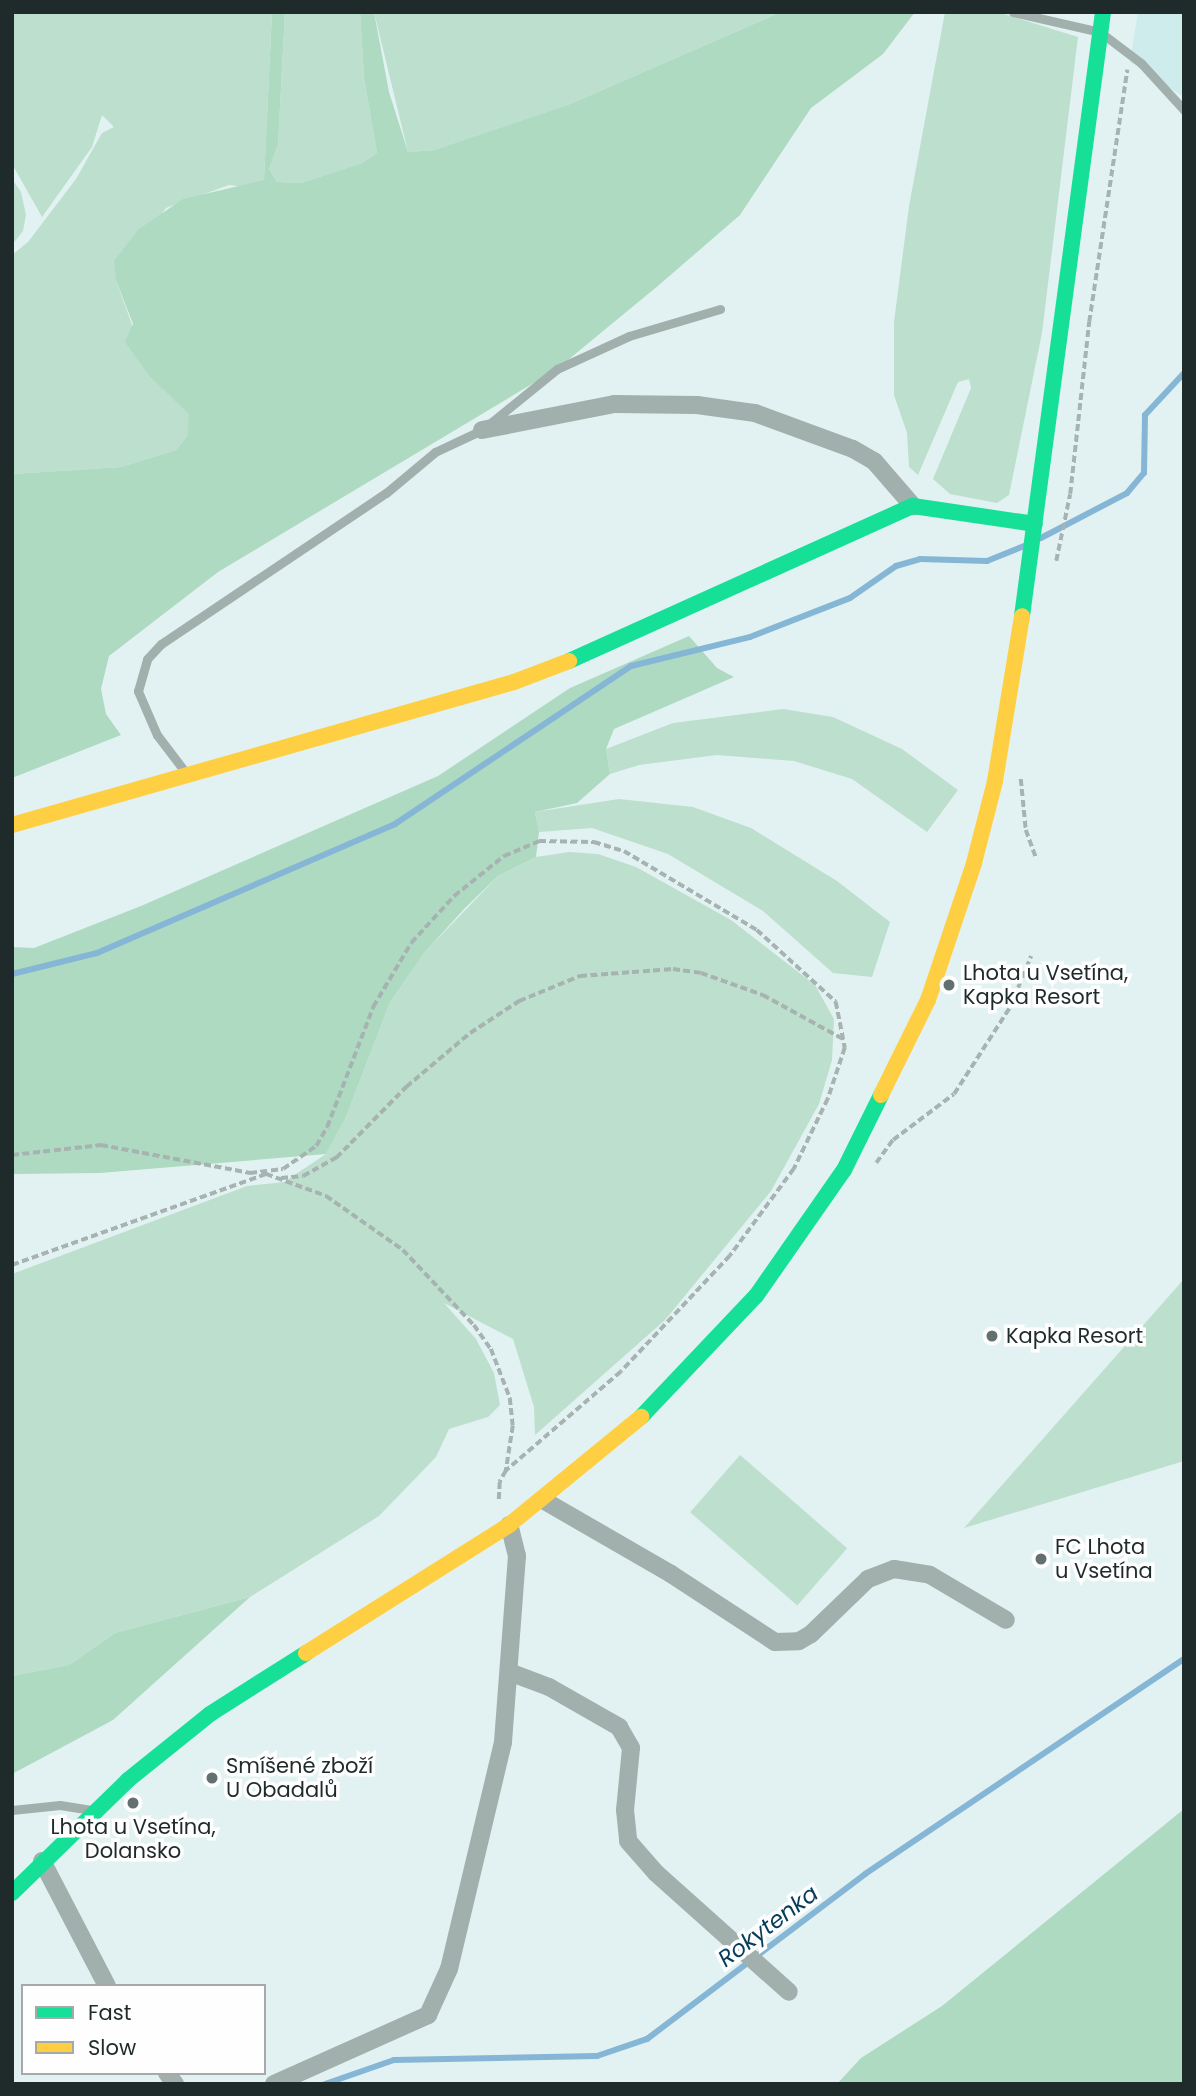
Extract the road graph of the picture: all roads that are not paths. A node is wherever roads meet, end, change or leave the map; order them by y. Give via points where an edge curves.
1 (1013, 12) edge
2 (1103, 12) edge
3 (1101, 32) junction
4 (1184, 110) edge
5 (720, 309) dead end
6 (482, 430) junction
7 (913, 506) junction
8 (1035, 525) junction
9 (187, 775) junction
10 (12, 825) edge
11 (543, 1500) junction
12 (509, 1525) junction
13 (1006, 1620) dead end
14 (509, 1672) junction
15 (12, 1810) edge
16 (94, 1811) junction
17 (42, 1861) junction
18 (12, 1893) edge
19 (106, 1984) edge
20 (789, 1992) dead end
21 (274, 2084) edge

1 - 3 lane
2 - 3 main road
3 - 4 lane
3 - 8 main road
5 - 6 lane via 629,336 577,358
6 - 7 street via 614,404 697,404 755,413 874,461
6 - 9 lane via 435,452 386,493 187,626 147,659 140,676 142,708
7 - 8 main road
7 - 9 main road via 601,649 514,682
8 - 11 main road via 1013,686 974,863 929,1000 878,1107 816,1214 756,1296 678,1382
9 - 10 main road
11 - 12 main road
11 - 13 street via 671,1574 775,1642 799,1641 811,1634 868,1579 894,1569 941,1580
12 - 14 street via 517,1556
12 - 16 main road via 210,1714
14 - 20 street via 541,1683 619,1727 631,1748 625,1810 628,1841 656,1873
14 - 21 street via 495,1791 449,1969 428,2015
15 - 16 lane via 60,1805
16 - 17 main road
17 - 18 main road
17 - 19 street

